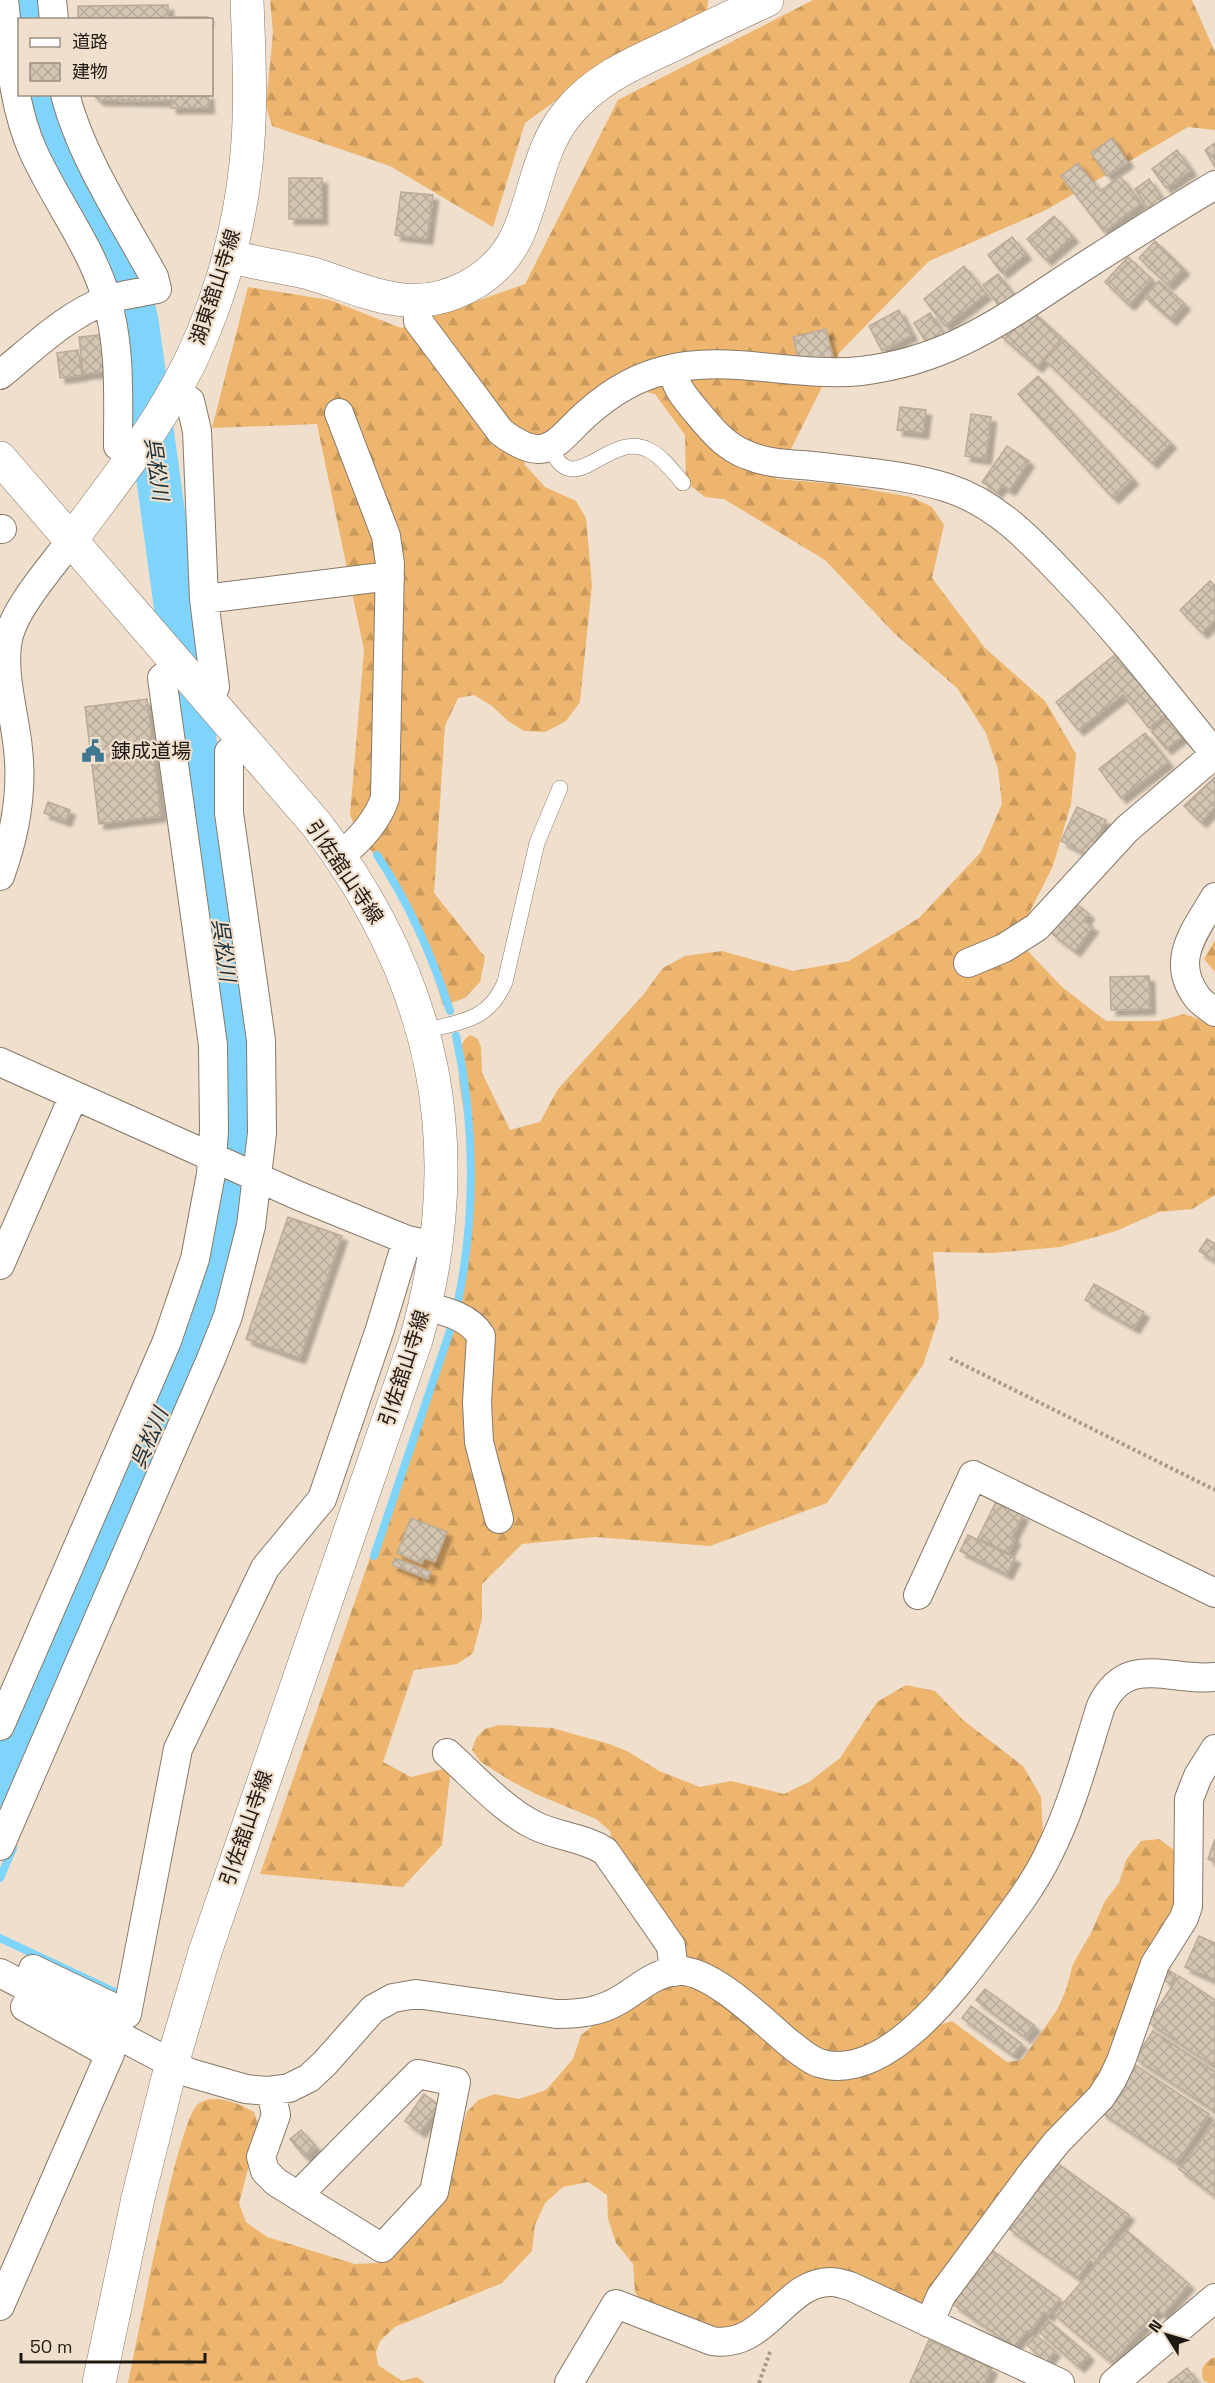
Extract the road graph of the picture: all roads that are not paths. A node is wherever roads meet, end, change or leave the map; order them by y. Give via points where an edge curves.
1 (4, 0) edge
2 (52, 0) edge
3 (247, 0) edge
4 (767, 0) edge
5 (54, 18) edge
6 (65, 96) edge
7 (1215, 185) edge
8 (229, 256) junction
9 (112, 299) junction
10 (417, 300) junction
11 (673, 369) junction
12 (0, 375) edge
13 (172, 394) junction
14 (339, 412) dead end
15 (550, 446) junction
16 (133, 457) junction
17 (0, 458) edge
18 (683, 483) dead end
19 (72, 539) junction
20 (390, 578) junction
21 (204, 599) junction
22 (8, 615) edge
23 (170, 662) junction
24 (209, 696) junction
25 (243, 739) junction
26 (1211, 740) edge
27 (9, 755) edge
28 (560, 788) dead end
29 (340, 856) junction
30 (0, 876) edge
31 (1215, 897) edge
32 (968, 963) dead end
33 (1215, 1012) edge
34 (423, 1031) junction
35 (0, 1062) edge
36 (74, 1095) junction
37 (216, 1159) junction
38 (255, 1176) junction
39 (422, 1243) junction
40 (0, 1265) edge
41 (425, 1306) junction
42 (499, 1519) dead end
43 (1215, 1593) edge
44 (918, 1595) dead end
45 (1215, 1677) edge
46 (0, 1726) edge
47 (1215, 1749) edge
48 (447, 1753) dead end
49 (0, 1846) edge
50 (0, 1954) edge
51 (674, 1972) junction
52 (0, 1973) edge
53 (0, 1993) edge
54 (172, 2063) junction
55 (271, 2091) junction
56 (300, 2198) junction
57 (1215, 2298) edge
58 (0, 2306) edge
59 (929, 2323) junction
60 (99, 2383) edge
61 (569, 2383) edge
62 (1060, 2383) edge
63 (1114, 2383) edge

1 - 9 street via 23,126
2 - 5 street
3 - 8 main road, 湖東舘山寺線 via 246,165
4 - 10 main road via 631,64 596,86 573,107 555,132 524,219 505,255 475,283 447,295
6 - 9 street via 85,149 154,277 157,290
7 - 11 street via 999,323 918,360 859,371 690,365
8 - 10 main road via 309,273 387,297
8 - 13 main road, 湖東舘山寺線 via 198,343
9 - 12 street via 48,336
9 - 16 street via 119,370 118,446
10 - 15 street via 418,321 501,432 529,448
11 - 15 street via 636,380 611,393
11 - 26 street via 675,385 709,427 745,455 768,462 922,482 970,496 991,508 1011,523 1086,599
13 - 16 main road, 湖東舘山寺線
13 - 21 street via 190,401 196,431
14 - 20 street via 386,537
15 - 18 lane via 561,465 570,470 614,449 632,446 649,450
16 - 19 main road, 湖東舘山寺線
17 - 19 main road, 引佐舘山寺線
19 - 22 street
19 - 23 main road, 引佐舘山寺線
20 - 21 street
20 - 29 street via 386,798 374,822
21 - 24 street via 215,687
22 - 27 street
23 - 24 main road, 引佐舘山寺線
23 - 37 street via 162,678 213,1045
24 - 25 main road, 引佐舘山寺線
25 - 29 main road, 引佐舘山寺線
25 - 38 street via 229,752 229,813 261,1040 262,1133
26 - 32 street via 1037,927 1004,948
27 - 30 street via 19,802
28 - 34 lane via 537,843 498,998 486,1011 471,1018
29 - 34 main road, 引佐舘山寺線 via 398,958
31 - 33 street via 1189,943 1184,964 1197,997
34 - 39 main road, 引佐舘山寺線 via 438,1108 441,1186
35 - 36 street
36 - 37 street
36 - 40 street
37 - 38 street
37 - 46 street via 182,1301
38 - 39 street
38 - 49 street via 251,1226 228,1316
39 - 41 main road, 引佐舘山寺線
39 - 50 street via 380,1329 322,1499 265,1568 178,1749 127,2014
41 - 42 street via 469,1323 481,1336 477,1422
41 - 54 main road, 引佐舘山寺線 via 225,1891
43 - 44 street via 973,1475
45 - 51 street via 1132,1674 1108,1692 1064,1821 1033,1883 937,2008 868,2060 833,2067 816,2062 702,1975
47 - 59 street via 1198,1776 1187,1810 1188,1906 1155,1964 1112,2080 1032,2173 941,2296
48 - 51 street via 521,1817 548,1831 591,1842 605,1851 671,1946
51 - 55 street via 641,1984 598,2010 579,2014 416,1994 393,1998 373,2009 309,2078
52 - 54 street
53 - 58 street via 110,2054
54 - 55 street via 190,2073 246,2089
54 - 60 main road, 引佐舘山寺線 via 135,2208
55 - 56 street via 276,2115 261,2157 265,2171
56 - 56 street via 382,2248 434,2192 456,2082 418,2074 308,2185
57 - 63 street
59 - 61 street via 833,2282 815,2284 750,2335 725,2343 616,2304
59 - 62 street

